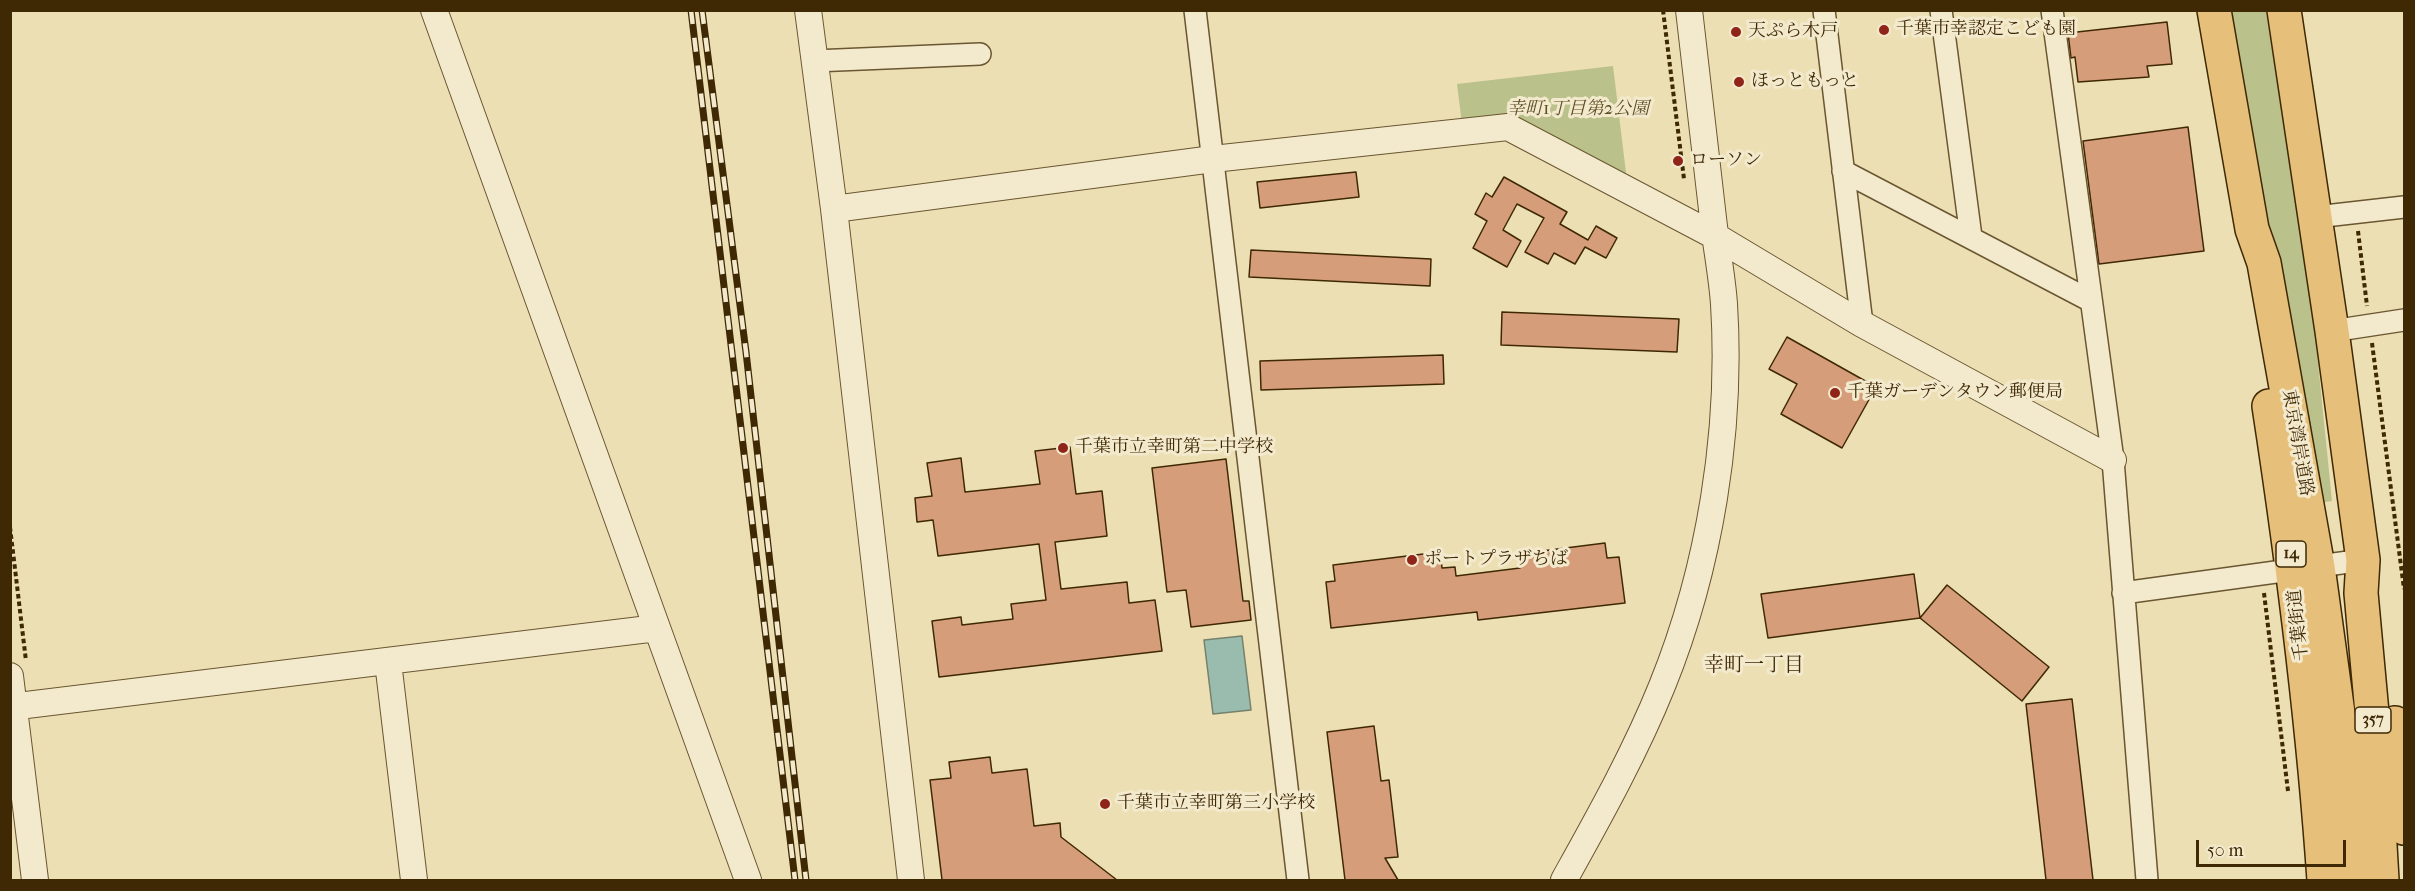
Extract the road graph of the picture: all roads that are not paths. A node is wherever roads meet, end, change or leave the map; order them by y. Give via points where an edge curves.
1 (434, 10) edge
2 (808, 10) edge
3 (1195, 10) edge
4 (1689, 10) edge
5 (1824, 10) edge
6 (1941, 10) edge
7 (2052, 10) edge
8 (2214, 10) edge
9 (2284, 10) edge
10 (980, 54) dead end
11 (814, 61) junction
12 (1213, 159) junction
13 (1844, 171) junction
14 (2404, 207) edge
15 (834, 209) junction
16 (2316, 217) junction
17 (1715, 236) junction
18 (1971, 237) junction
19 (2091, 301) junction
20 (2404, 320) edge
21 (1862, 324) junction
22 (2332, 331) junction
23 (2113, 460) junction
24 (2363, 560) junction
25 (2306, 568) junction
26 (2123, 593) junction
27 (657, 628) junction
28 (388, 662) junction
29 (19, 669) edge
30 (12, 707) edge
31 (2404, 828) edge
32 (35, 880) edge
33 (414, 880) edge
34 (748, 880) edge
35 (910, 880) edge
36 (1298, 880) edge
37 (1564, 880) edge
38 (2147, 880) edge
39 (2324, 880) edge
40 (2355, 880) edge
41 (2382, 880) edge

1 - 27 street
2 - 11 street
3 - 12 street
4 - 17 street
5 - 13 street
6 - 18 street
7 - 19 street
8 - 25 highway, 千葉街道 / 14 via 2252,229 2248,267
9 - 16 highway
10 - 11 street
11 - 15 street
12 - 15 street
12 - 17 street via 1508,127
12 - 36 street
13 - 18 street
13 - 21 street
14 - 16 street
15 - 35 street
16 - 22 highway
17 - 21 street
17 - 37 street via 1724,303 1724,403 1709,529 1662,685
18 - 19 street
19 - 23 street
20 - 22 street
21 - 23 street
22 - 24 highway
23 - 26 street
24 - 25 street
24 - 31 highway via 2377,591
24 - 41 highway, 357 via 2361,592
25 - 26 street
25 - 39 highway, 千葉街道 / 14
25 - 40 highway, 357 via 2344,758
26 - 38 street
27 - 28 street
27 - 34 street
28 - 30 street
28 - 33 street
29 - 30 street
30 - 32 street

